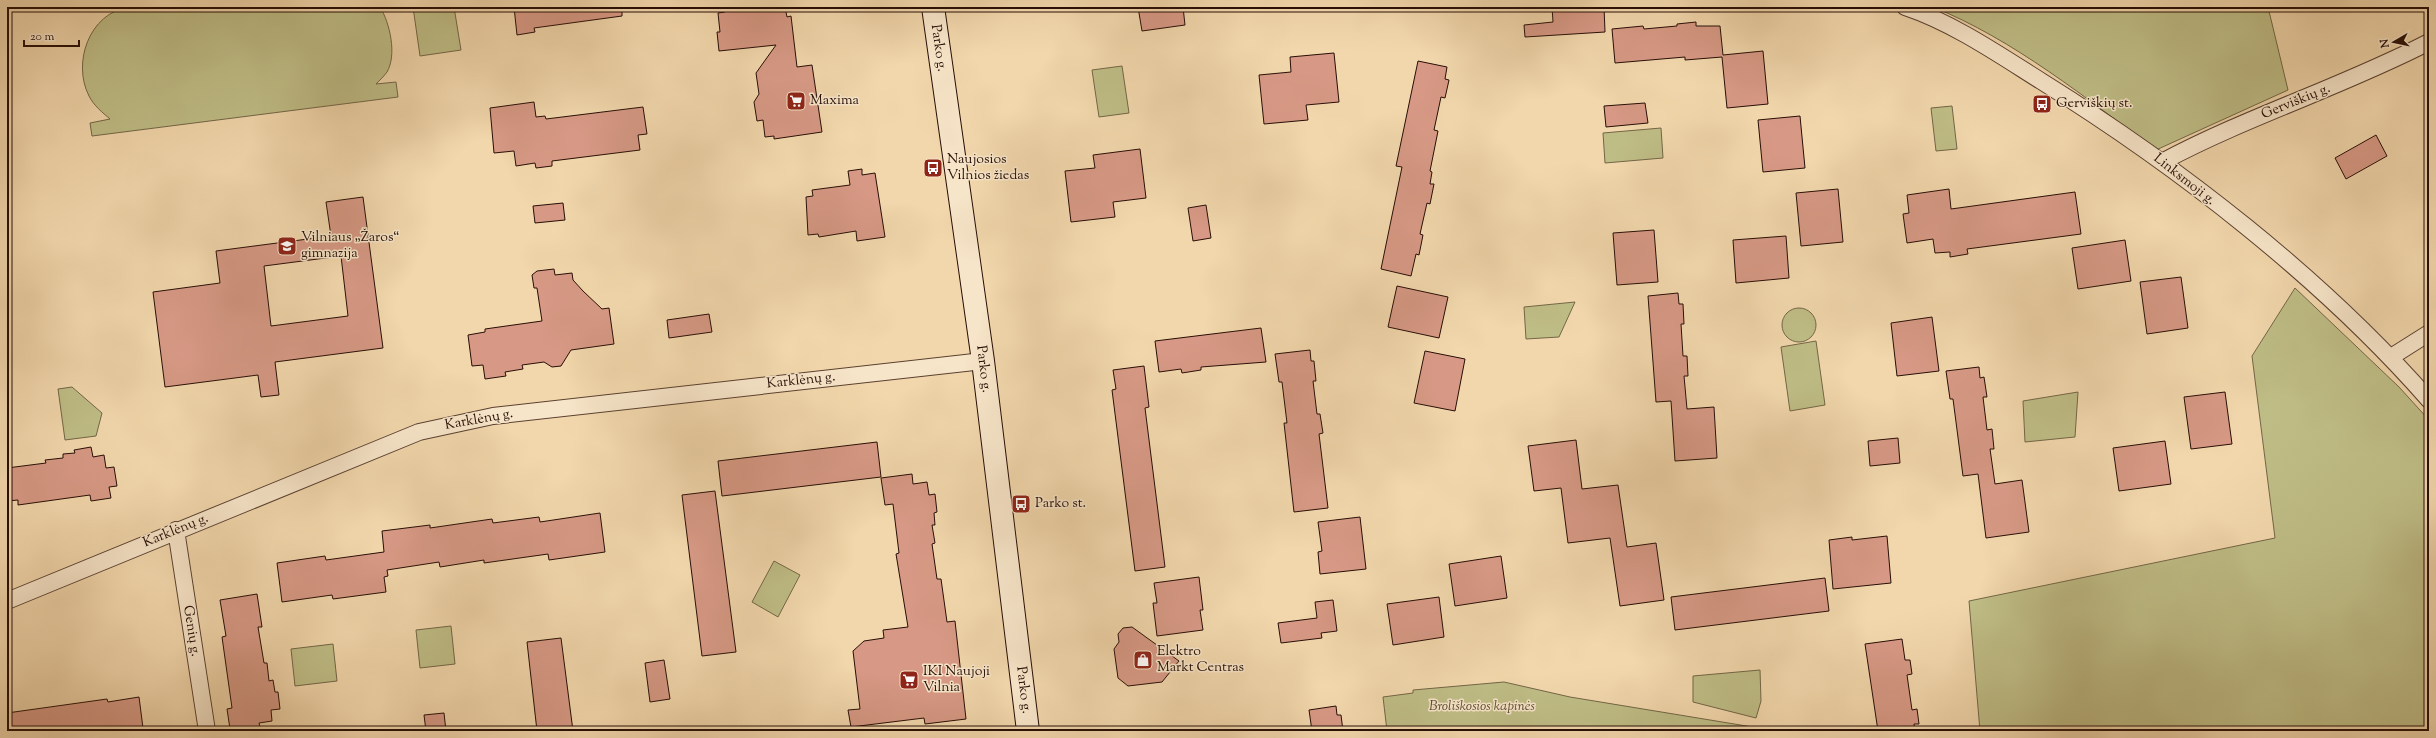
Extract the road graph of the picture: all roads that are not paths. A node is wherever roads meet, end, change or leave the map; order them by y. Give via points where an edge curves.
1 (933, 7) edge
2 (1905, 7) edge
3 (2429, 42) edge
4 (2162, 162) junction
5 (2429, 333) edge
6 (2391, 357) junction
7 (983, 361) junction
8 (2429, 400) edge
9 (176, 530) junction
10 (7, 601) edge
11 (207, 731) edge
12 (1028, 731) edge

1 - 7 main road, Parko g.
2 - 4 street, Linksmoji g. via 1981,43 2076,102
3 - 4 street, Gerviškių g.
4 - 6 street, Linksmoji g. via 2279,255
5 - 6 street
6 - 8 street, Linksmoji g.
7 - 9 street, Karklėnų g. via 647,397 458,422 419,432
7 - 12 main road, Parko g.
9 - 10 street, Karklėnų g.
9 - 11 street, Genių g.

